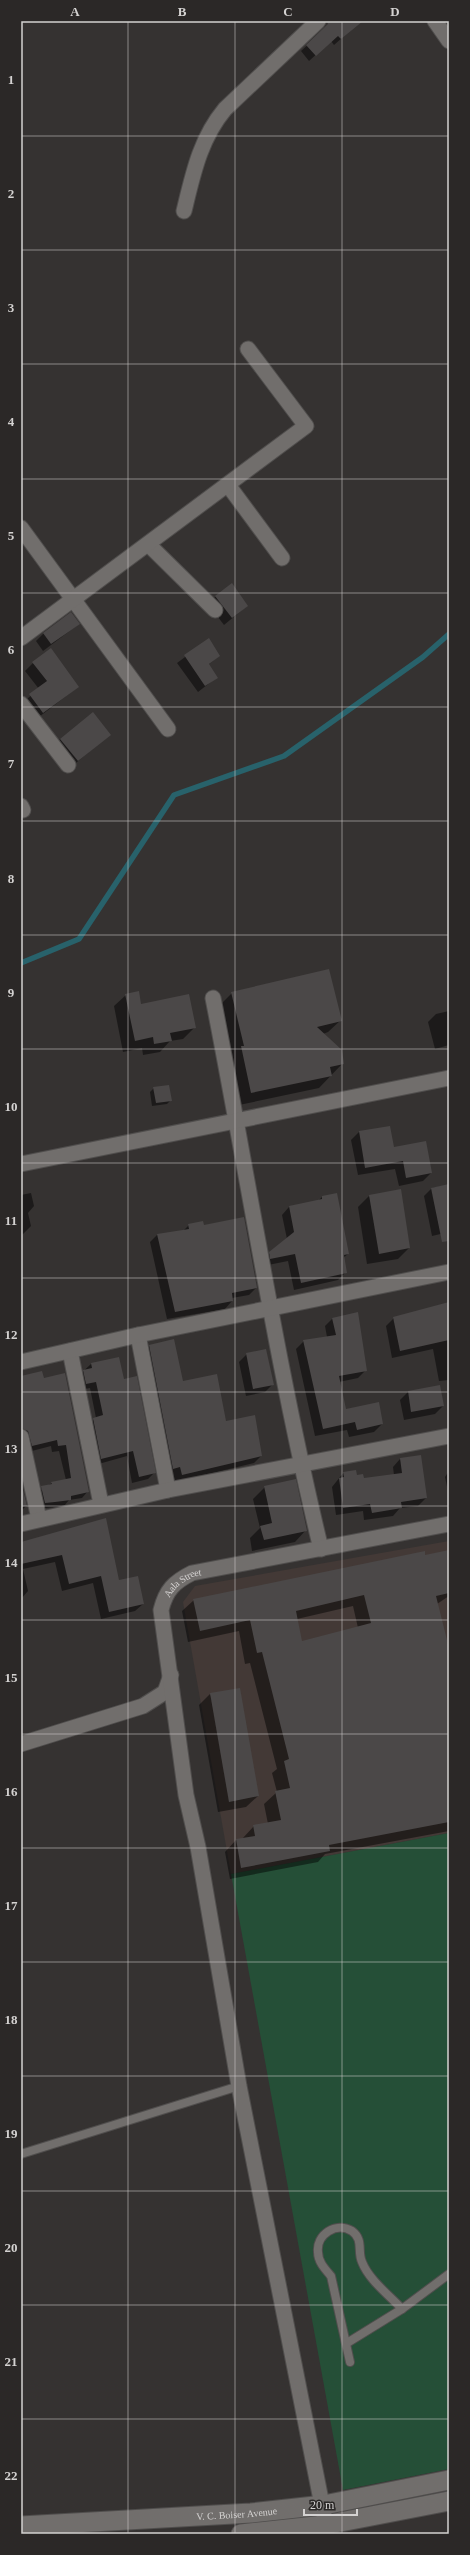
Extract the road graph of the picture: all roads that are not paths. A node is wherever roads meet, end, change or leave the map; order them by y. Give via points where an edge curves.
1 (318, 21) edge
2 (436, 21) edge
3 (449, 41) edge
4 (184, 211) dead end
5 (248, 349) dead end
6 (228, 485) junction
7 (21, 528) edge
8 (149, 545) junction
9 (282, 558) dead end
10 (74, 599) junction
11 (215, 610) dead end
12 (21, 638) edge
13 (21, 704) edge
14 (168, 729) dead end
15 (68, 765) dead end
16 (213, 998) dead end
17 (449, 1078) edge
18 (237, 1120) junction
19 (21, 1164) edge
20 (449, 1272) edge
21 (270, 1310) junction
22 (138, 1336) junction
23 (70, 1350) junction
24 (21, 1362) edge
25 (449, 1436) edge
26 (21, 1437) edge
27 (301, 1465) junction
28 (168, 1490) junction
29 (101, 1504) junction
30 (39, 1519) junction
31 (21, 1524) edge
32 (449, 1524) edge
33 (321, 1549) junction
34 (171, 1675) junction
35 (21, 1744) edge
36 (239, 2086) junction
37 (21, 2154) edge
38 (449, 2275) edge
39 (402, 2309) junction
40 (347, 2343) junction
41 (350, 2362) dead end
42 (449, 2480) edge
43 (449, 2501) edge
44 (324, 2505) junction
45 (325, 2525) junction
46 (21, 2526) edge
47 (241, 2534) edge

1 - 4 street via 213,123 198,157
2 - 3 street
5 - 6 street via 306,426
6 - 8 street
6 - 9 street
7 - 10 street
8 - 10 street
8 - 11 street
10 - 12 street
10 - 14 street
13 - 15 street
16 - 18 street
17 - 18 street
18 - 19 street
18 - 21 street
20 - 21 street
21 - 22 street
21 - 27 street
22 - 23 street
22 - 28 street
23 - 24 street
23 - 29 street
25 - 27 street
26 - 30 street
27 - 28 street
27 - 33 street
28 - 29 street
29 - 30 street
30 - 31 street
32 - 33 street, Aala Street
33 - 34 street, Aala Street via 192,1573 176,1581 165,1594 161,1610
34 - 35 street via 165,1692 143,1706
34 - 36 street, Aala Street via 186,1795 198,1847
36 - 37 lane
36 - 44 street, Aala Street
38 - 39 lane
39 - 40 lane
39 - 40 lane via 374,2279 362,2261 358,2237 345,2228 331,2230 320,2239 318,2254 331,2276
40 - 41 lane
42 - 44 street, V. C. Boiser Avenue
43 - 45 street, V. C. Boiser Avenue
44 - 45 street, Aala Street
44 - 46 street, V. C. Boiser Avenue
45 - 47 street, V. C. Boiser Avenue

